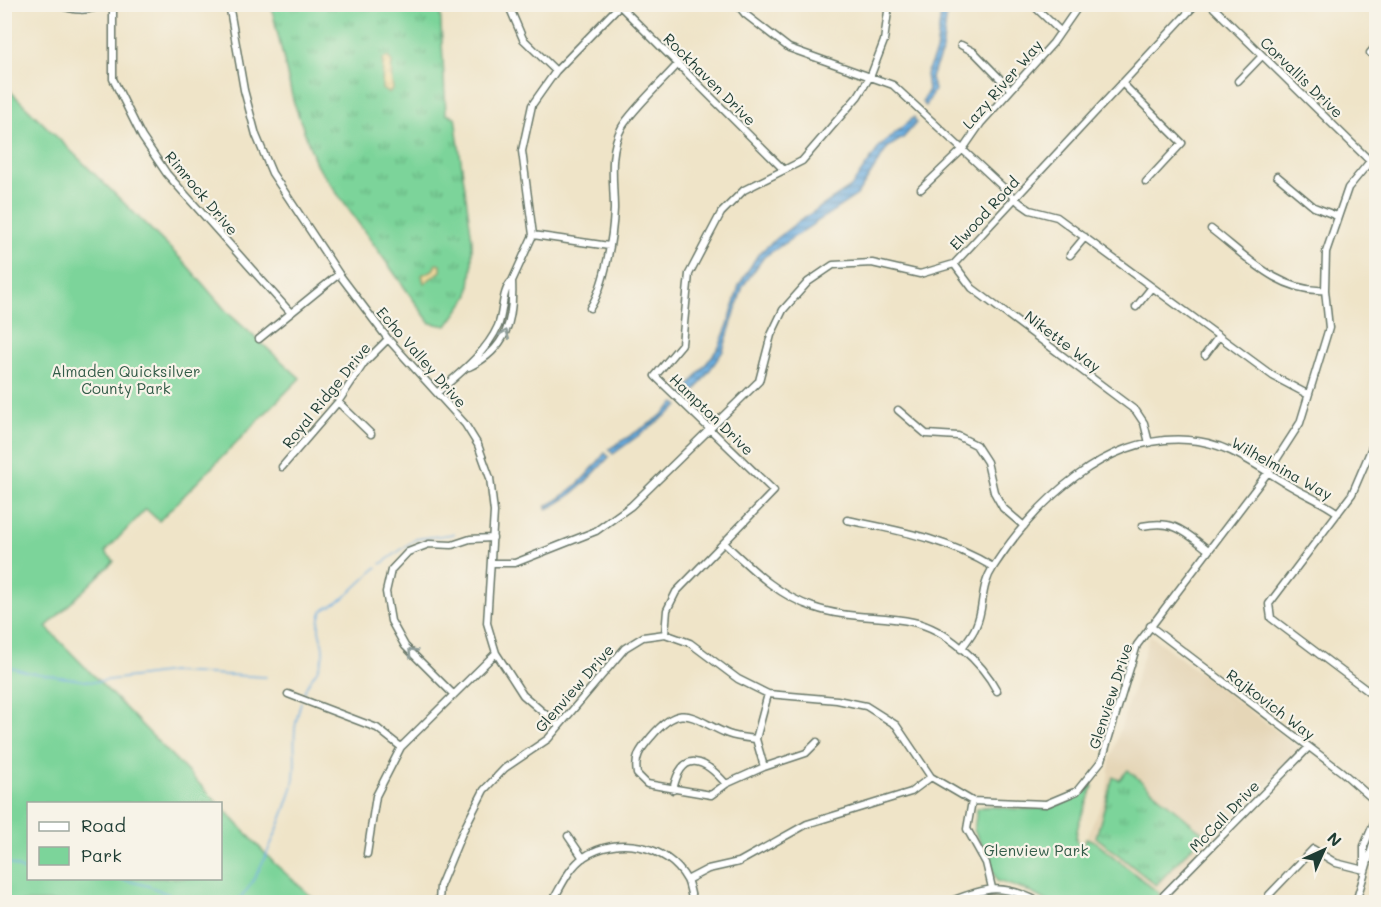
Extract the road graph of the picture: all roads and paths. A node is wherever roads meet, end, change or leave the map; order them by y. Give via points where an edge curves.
1 (56, 4) edge
2 (105, 4) edge
3 (113, 4) edge
4 (229, 4) edge
5 (508, 4) edge
6 (737, 4) edge
7 (889, 4) edge
8 (1032, 4) edge
9 (1080, 4) edge
10 (1196, 4) edge
11 (1210, 4) edge
12 (621, 5) edge
13 (1060, 31) junction
14 (961, 45) dead end
15 (1377, 46) edge
16 (1370, 53) dead end
17 (1262, 56) junction
18 (677, 65) junction
19 (556, 71) junction
20 (871, 75) junction
21 (1238, 81) dead end
22 (1122, 83) junction
23 (1010, 89) junction
24 (963, 149) junction
25 (1377, 154) edge
26 (1370, 160) junction
27 (1377, 167) edge
28 (783, 169) junction
29 (1277, 176) dead end
30 (1146, 182) dead end
31 (921, 189) dead end
32 (1014, 198) junction
33 (1337, 216) junction
34 (1211, 229) dead end
35 (533, 235) junction
36 (1085, 237) junction
37 (609, 246) junction
38 (1070, 255) dead end
39 (954, 264) junction
40 (339, 274) junction
41 (512, 281) junction
42 (1152, 287) junction
43 (1325, 290) junction
44 (1136, 306) dead end
45 (590, 308) dead end
46 (290, 312) junction
47 (1219, 336) junction
48 (259, 339) dead end
49 (388, 339) junction
50 (1205, 356) dead end
51 (466, 368) junction
52 (438, 392) junction
53 (1307, 394) junction
54 (338, 402) junction
55 (898, 410) dead end
56 (710, 430) junction
57 (371, 434) dead end
58 (1377, 438) edge
59 (1149, 443) junction
60 (1374, 456) edge
61 (282, 467) dead end
62 (1269, 471) junction
63 (1338, 513) junction
64 (847, 520) dead end
65 (1024, 526) junction
66 (1142, 526) dead end
67 (493, 538) junction
68 (724, 543) junction
69 (1208, 549) junction
70 (493, 563) junction
71 (993, 567) junction
72 (1150, 626) junction
73 (664, 634) junction
74 (961, 649) junction
75 (496, 653) junction
76 (997, 691) dead end
77 (288, 694) dead end
78 (453, 694) junction
79 (768, 694) junction
80 (1377, 697) edge
81 (559, 726) junction
82 (756, 739) junction
83 (817, 742) dead end
84 (401, 747) junction
85 (1309, 747) junction
86 (764, 767) junction
87 (931, 777) junction
88 (726, 784) junction
89 (673, 790) junction
90 (972, 801) junction
91 (1377, 802) edge
92 (1377, 818) edge
93 (1377, 834) edge
94 (568, 836) dead end
95 (367, 854) dead end
96 (583, 858) junction
97 (1364, 870) junction
98 (687, 880) junction
99 (992, 888) junction
100 (1269, 895) dead end
101 (1160, 902) edge
102 (439, 903) edge
103 (552, 903) edge
104 (693, 903) edge
105 (949, 903) edge
106 (1039, 903) edge
107 (1356, 903) edge

1 - 2 street via 90,11
3 - 46 street, Rimrock Drive via 113,79 142,137 167,174
4 - 40 street, Echo Valley Drive via 256,135 272,173
5 - 19 street via 523,39
6 - 20 street via 789,48
7 - 20 street, Hampton Drive via 884,40
8 - 13 street
9 - 13 street, Lazy River Way
10 - 22 street, Elwood Road
11 - 17 street, Corvallis Drive
12 - 18 street, Rockhaven Drive
12 - 19 street
13 - 23 street, Lazy River Way
14 - 23 street via 974,52
15 - 16 street
17 - 21 street
17 - 26 street, Corvallis Drive
18 - 28 street, Rockhaven Drive
18 - 37 street via 622,128 612,166 614,211
19 - 35 street via 532,105 522,151
20 - 24 street via 903,93
20 - 28 street, Hampton Drive via 858,96 802,161
22 - 30 street via 1182,143
22 - 32 street, Elwood Road
23 - 24 street, Lazy River Way
24 - 31 street, Lazy River Way
24 - 32 street
25 - 26 street, Glenview Drive
26 - 27 street, Corvallis Drive
26 - 33 street, Glenview Drive via 1348,188
28 - 56 street, Hampton Drive via 744,190 721,213 689,274 682,344 655,376
29 - 33 street via 1314,207
32 - 36 street via 1030,210 1057,217
32 - 39 street, Elwood Road
33 - 43 street, Glenview Drive via 1326,252
34 - 43 street via 1284,284 1307,291
35 - 37 street
35 - 41 street
36 - 38 street
36 - 42 street
37 - 45 street via 596,299
39 - 56 street, Elwood Road via 920,273 872,263 833,265 808,282 783,310 759,381
39 - 59 street, Nikette Way via 972,288 1136,411
40 - 46 street
40 - 49 street, Echo Valley Drive
41 - 51 street via 507,286 499,324 488,344
51 -> 41 street via 486,359 501,344 513,305
42 - 44 street
42 - 47 street
43 - 53 street, Glenview Drive via 1329,328
46 - 48 street
47 - 50 street
47 - 53 street via 1288,386
49 - 52 street, Echo Valley Drive
49 - 54 street, Royal Ridge Drive via 364,363
51 - 52 street
52 - 67 street, Echo Valley Drive via 478,445 491,484
53 - 62 street, Glenview Drive via 1300,423
54 - 57 street
54 - 61 street, Royal Ridge Drive
55 - 65 street via 926,434 958,436 976,445 987,462 994,492 1003,508
56 - 68 street, Hampton Drive via 774,491
56 - 70 street, Elwood Road via 631,506 597,531 515,563
58 - 60 street
59 - 62 street, Wilhelmina Way via 1188,440 1233,450
59 - 65 street, Wilhelmina Way via 1089,468 1055,492
60 - 63 street
62 - 63 street, Wilhelmina Way
62 - 69 street, Glenview Drive
63 - 80 street via 1269,604 1270,618
64 - 71 street via 932,538
65 - 71 street, Wilhelmina Way
66 - 69 street via 1160,522 1181,528
67 - 70 street, Echo Valley Drive
78 -> 67 street via 405,645 391,621 386,592 391,570 408,552 429,544 452,545
68 - 73 street via 676,592 667,610
68 - 74 street via 785,594 812,607 852,617 914,622
69 - 72 street, Glenview Drive
70 - 75 street, Echo Valley Drive via 487,623
71 - 74 street, Wilhelmina Way via 981,592 977,626
72 - 85 street, Rajkovich Way
72 - 90 street, Glenview Drive via 1137,645 1102,760 1077,791 1046,804
73 - 79 street, Glenview Drive via 690,643 738,680
73 - 81 street, Glenview Drive via 643,637 625,648
74 - 76 street
75 - 78 street
75 - 81 street, Echo Valley Drive via 523,695
77 - 84 street via 377,728
78 - 84 street
79 - 82 street
79 - 87 street, Glenview Drive via 866,705 896,725
81 - 102 street, Glenview Drive via 548,739 504,768 484,790 440,886
82 - 86 street
82 - 89 street via 729,735 695,716 678,716 662,724 637,754 637,774 647,784
83 - 86 street via 806,753
84 - 95 street via 376,796
85 - 91 street, Rajkovich Way
85 - 101 street, McCall Drive
86 - 88 street
87 - 90 street, Glenview Drive
87 - 98 street via 911,792 807,824 740,862 708,868
88 - 89 street via 711,795
88 - 89 street via 712,768 698,761 680,769
90 - 99 street via 967,829 987,863
92 - 97 street via 1364,846
93 - 97 street
94 - 96 street
96 - 98 street via 626,844 645,847 661,855
96 - 103 street via 569,872
97 - 100 street via 1336,863 1313,849
97 - 107 street
98 - 104 street
99 - 105 street
99 - 106 street via 1016,891

